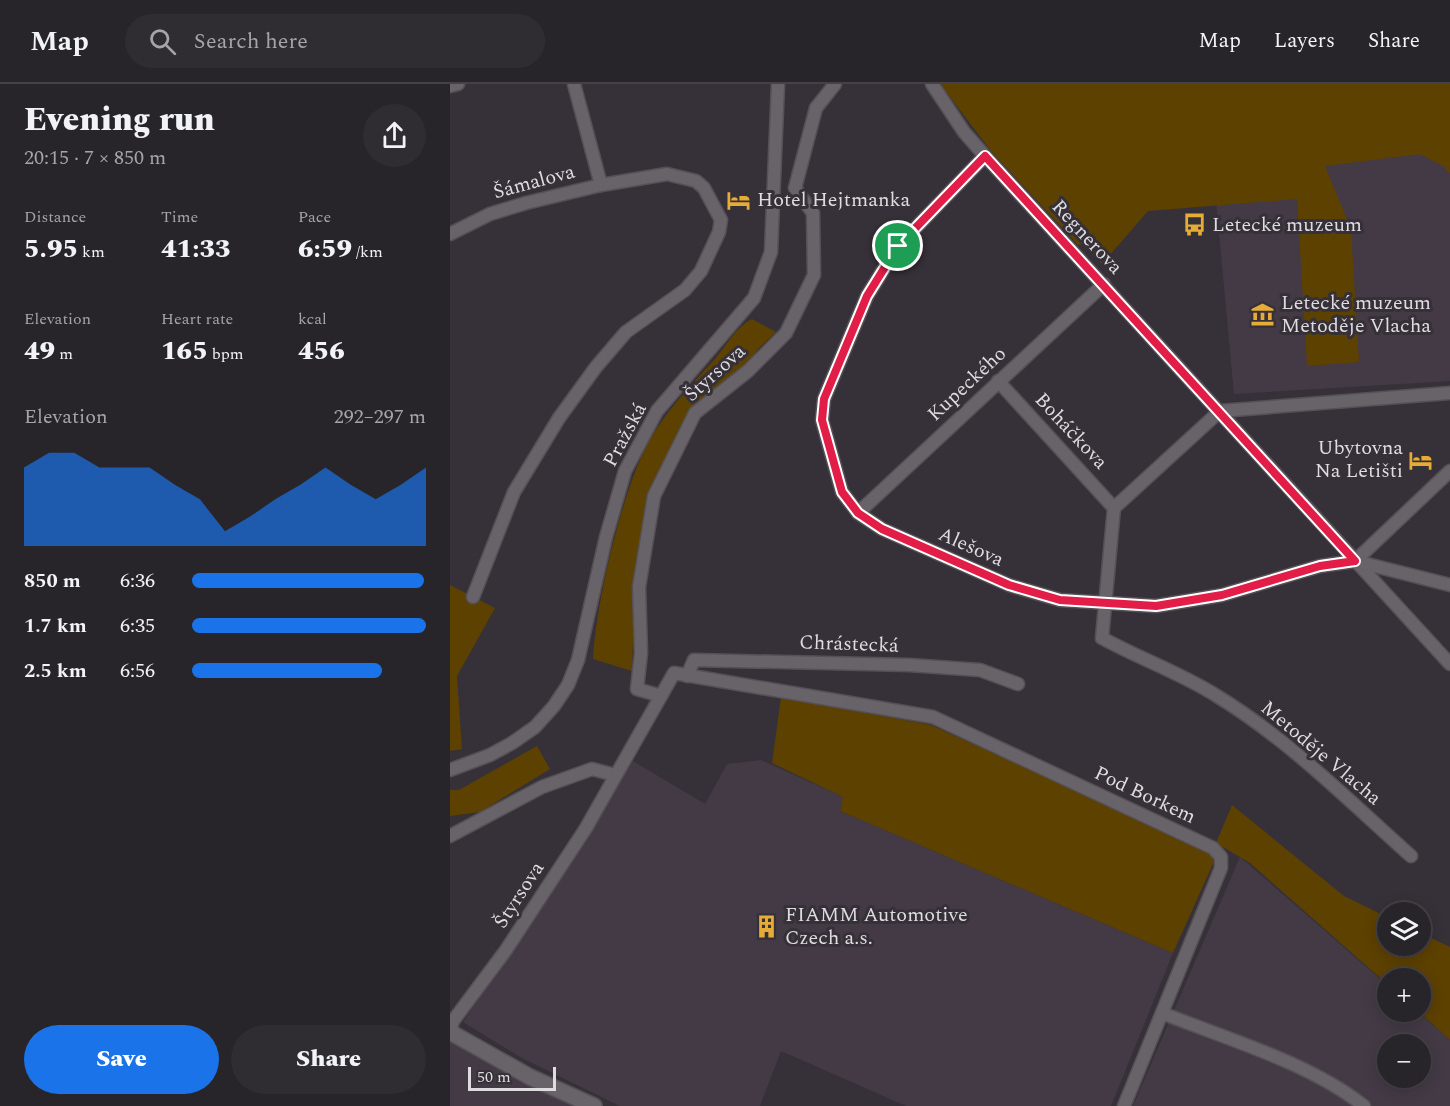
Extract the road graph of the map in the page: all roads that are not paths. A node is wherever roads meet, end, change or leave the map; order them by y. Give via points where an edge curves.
1 (458, 84) edge
2 (574, 84) edge
3 (778, 84) edge
4 (836, 84) edge
5 (932, 84) edge
6 (450, 86) edge
7 (985, 156) junction
8 (601, 185) junction
9 (450, 234) edge
10 (1104, 284) junction
11 (998, 381) junction
12 (1450, 393) edge
13 (1220, 411) junction
14 (1450, 471) edge
15 (1114, 507) junction
16 (858, 513) junction
17 (1355, 561) junction
18 (1450, 585) edge
19 (473, 597) dead end
20 (1108, 604) junction
21 (1450, 664) edge
22 (681, 674) junction
23 (1018, 684) dead end
24 (661, 696) junction
25 (450, 770) edge
26 (615, 775) junction
27 (450, 836) edge
28 (1411, 856) dead end
29 (1162, 1013) junction
30 (450, 1032) edge
31 (594, 1106) edge
32 (1124, 1106) edge
33 (1364, 1106) edge

1 - 6 street
2 - 8 street, Šámalova
3 - 25 street, Pražská via 771,252 754,298 657,411 625,471 578,660 554,706 535,727 512,743
4 - 24 street, Štyrsova via 816,108 795,188 813,213 814,276 786,333 748,371 695,413 654,496 639,587 638,689
5 - 7 street, Regnerova
7 - 10 street, Regnerova
7 - 16 street, Alešova via 898,246 867,296 824,399 822,420 842,492
8 - 9 street, Šámalova via 490,214
8 - 19 street via 667,174 696,181 709,195 721,220 719,232 701,272 685,290 626,332 559,418 514,492
10 - 11 street, Kupeckého
10 - 13 street, Regnerova
11 - 15 street, Boháčkova
11 - 16 street, Kupeckého
12 - 13 street
13 - 15 street
13 - 17 street, Regnerova
14 - 17 street
15 - 20 street
16 - 20 street, Alešova via 882,529 1009,585 1060,600
17 - 18 street
17 - 20 street, Alešova via 1320,566 1222,595 1156,606
17 - 21 street, Regnerova
20 - 28 street, Metoděje Vlacha via 1102,639 1192,681 1263,726
22 - 23 street, Chrástecká via 694,660 766,662 980,670
22 - 24 street, Štyrsova
22 - 29 street, Pod Borkem via 933,717 1213,848 1221,857 1221,868
24 - 26 street, Štyrsova
26 - 27 street via 592,769 542,787
26 - 30 street, Štyrsova via 586,828 506,950 453,1021
29 - 32 street, Pod Borkem
29 - 33 street via 1311,1073
30 - 31 street via 530,1077

